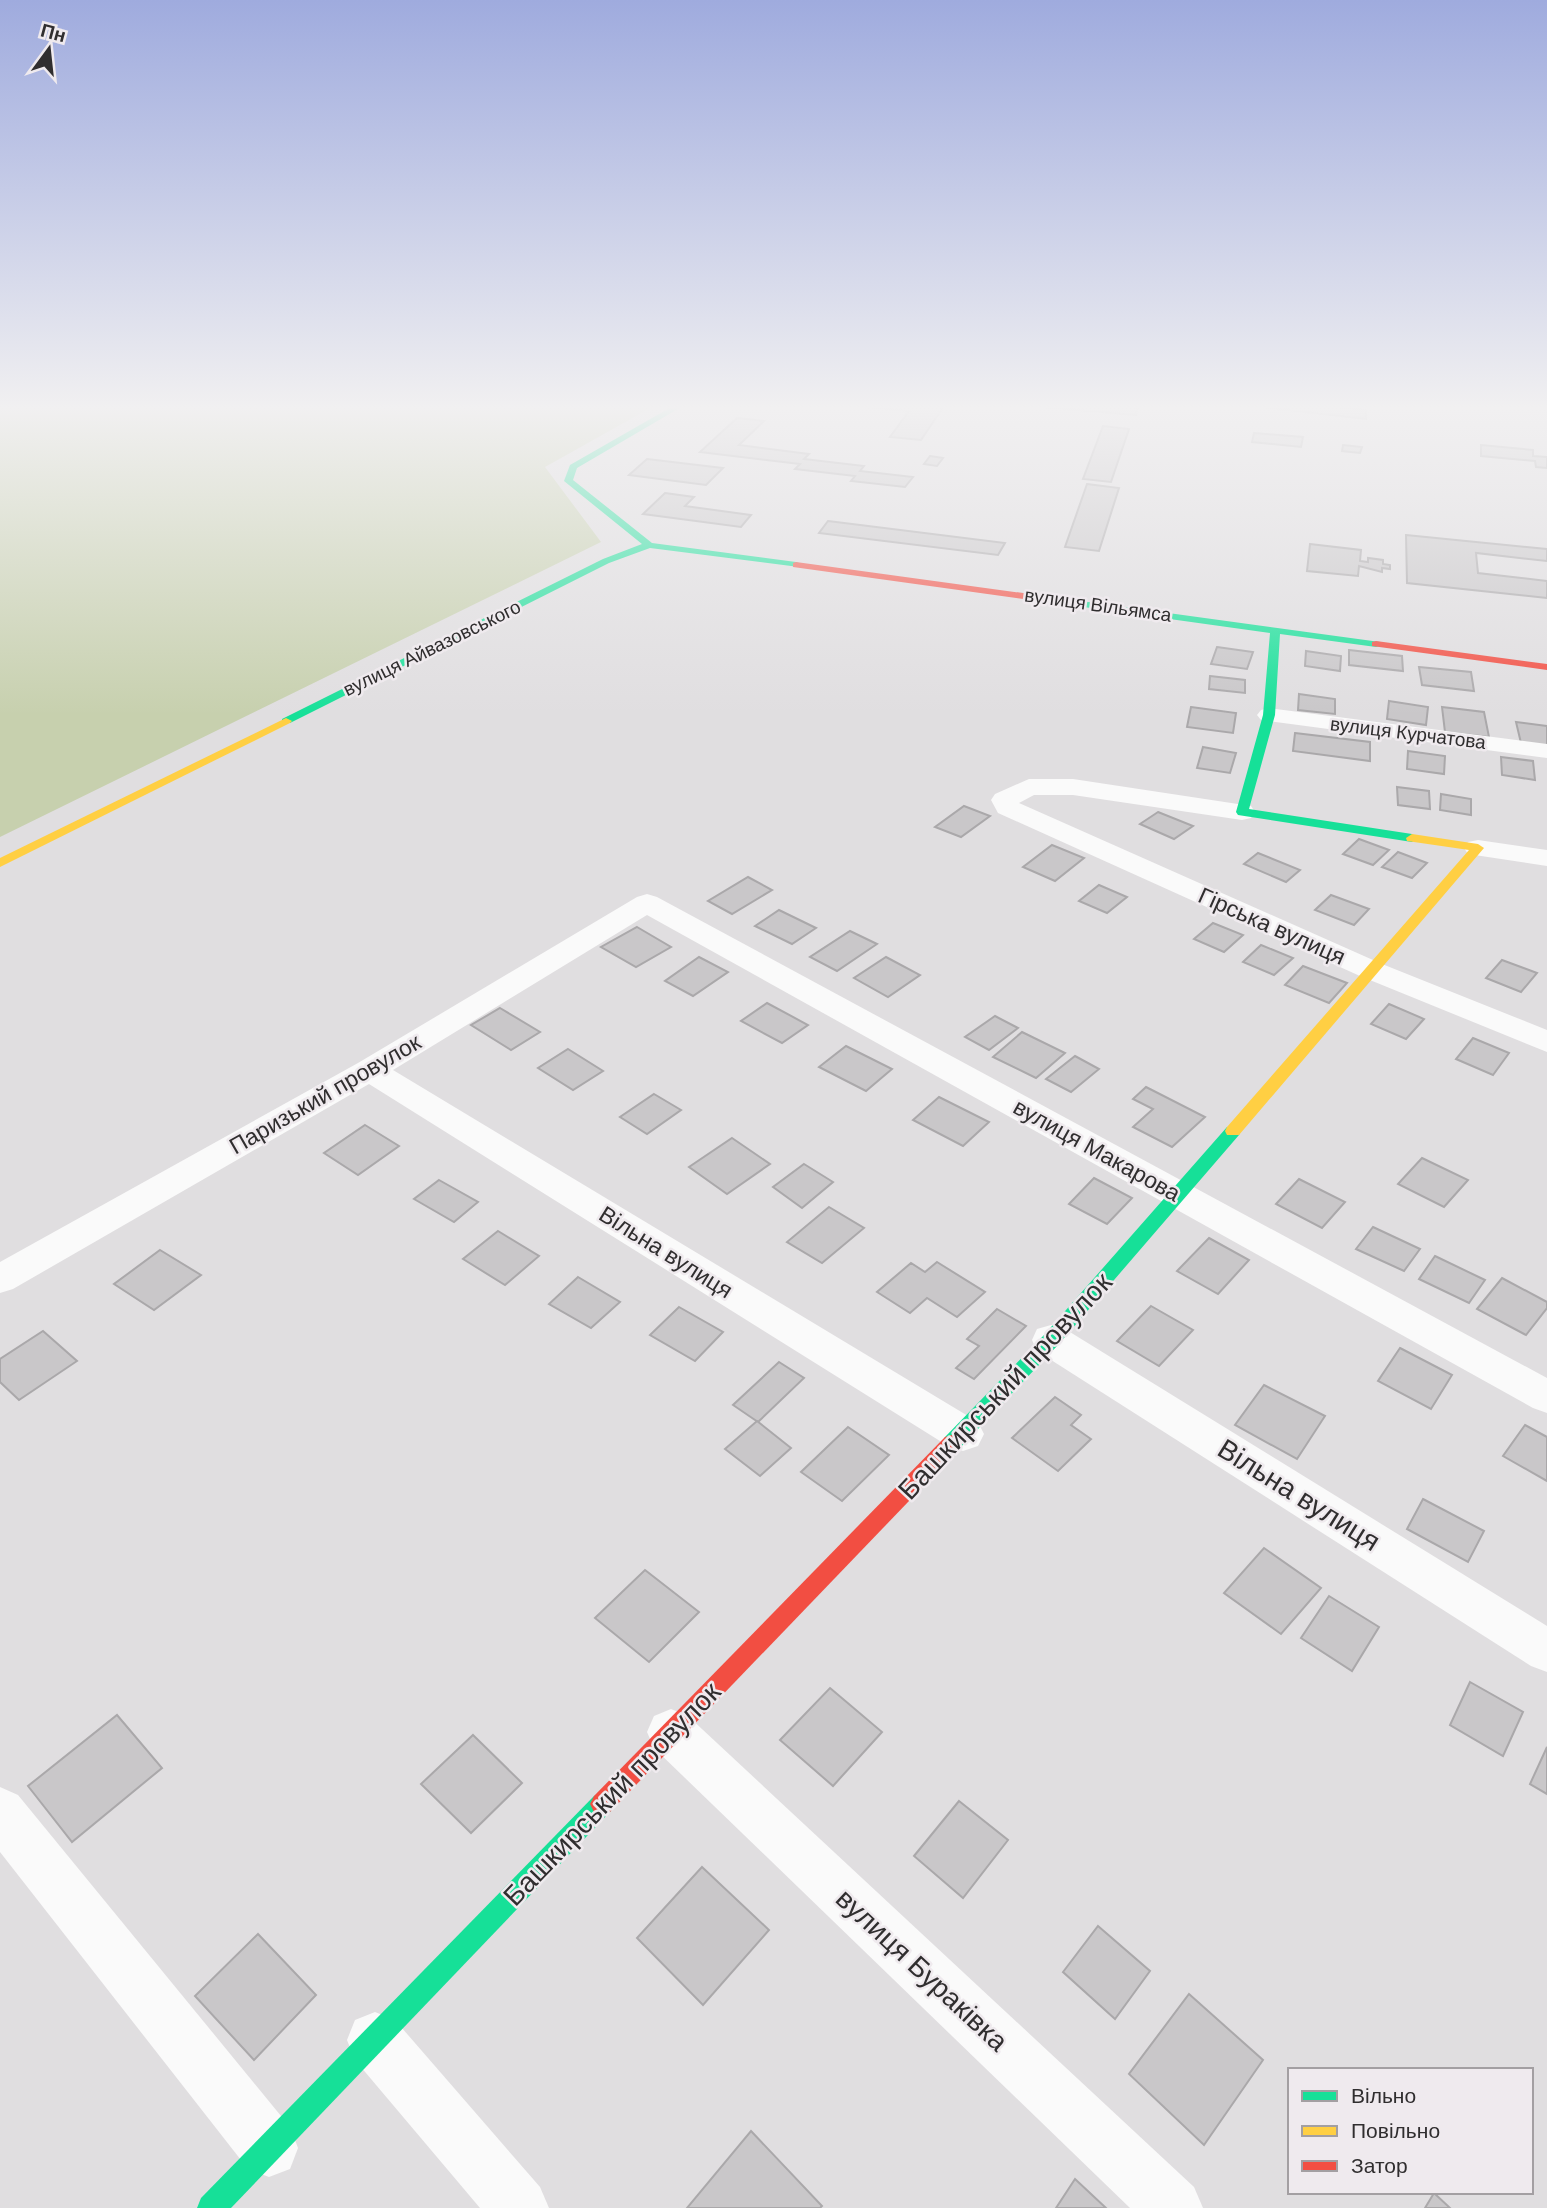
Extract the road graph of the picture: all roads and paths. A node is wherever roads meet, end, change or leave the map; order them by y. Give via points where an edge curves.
1 (603, 509) edge
2 (649, 545) junction
3 (1275, 629) junction
4 (1547, 667) edge
5 (1269, 715) junction
6 (1547, 751) edge
7 (1004, 800) joint
8 (1242, 812) junction
9 (1478, 848) junction
10 (1547, 858) edge
11 (0, 863) edge
12 (647, 903) joint
13 (1371, 970) junction
14 (1547, 1042) edge
15 (369, 1070) junction
16 (1178, 1195) junction
17 (0, 1279) edge
18 (1051, 1340) junction
19 (1547, 1397) edge
20 (963, 1434) junction
21 (1547, 1651) edge
22 (671, 1732) junction
23 (0, 1812) edge
24 (375, 2040) junction
25 (269, 2148) junction
26 (211, 2208) edge
27 (519, 2208) edge
28 (1173, 2208) edge

1 - 2 street
2 - 3 street, вулиця Вільямса
2 - 11 street, вулиця Айвазовського via 606,561
3 - 4 street, вулиця Вільямса
3 - 5 street
5 - 6 street, вулиця Курчатова
5 - 8 street
7 - 8 street via 1029,787 1073,787
7 - 13 street, Гірська вулиця via 1007,807
8 - 9 street
9 - 10 street
9 - 13 street, Башкирський провулок
12 - 15 street, Паризький провулок
12 - 16 street, вулиця Макарова
13 - 14 street, Гірська вулиця
13 - 16 street, Башкирський провулок
15 - 17 street, Паризький провулок
15 - 20 street, Вільна вулиця
16 - 18 street, Башкирський провулок
16 - 19 street, вулиця Макарова
18 - 20 street, Башкирський провулок
18 - 21 street, Вільна вулиця
20 - 22 street, Башкирський провулок
22 - 24 street, Башкирський провулок
22 - 28 street, вулиця Бураківка
23 - 25 street
24 - 25 street, Башкирський провулок
24 - 27 street
25 - 26 street, Башкирський провулок

